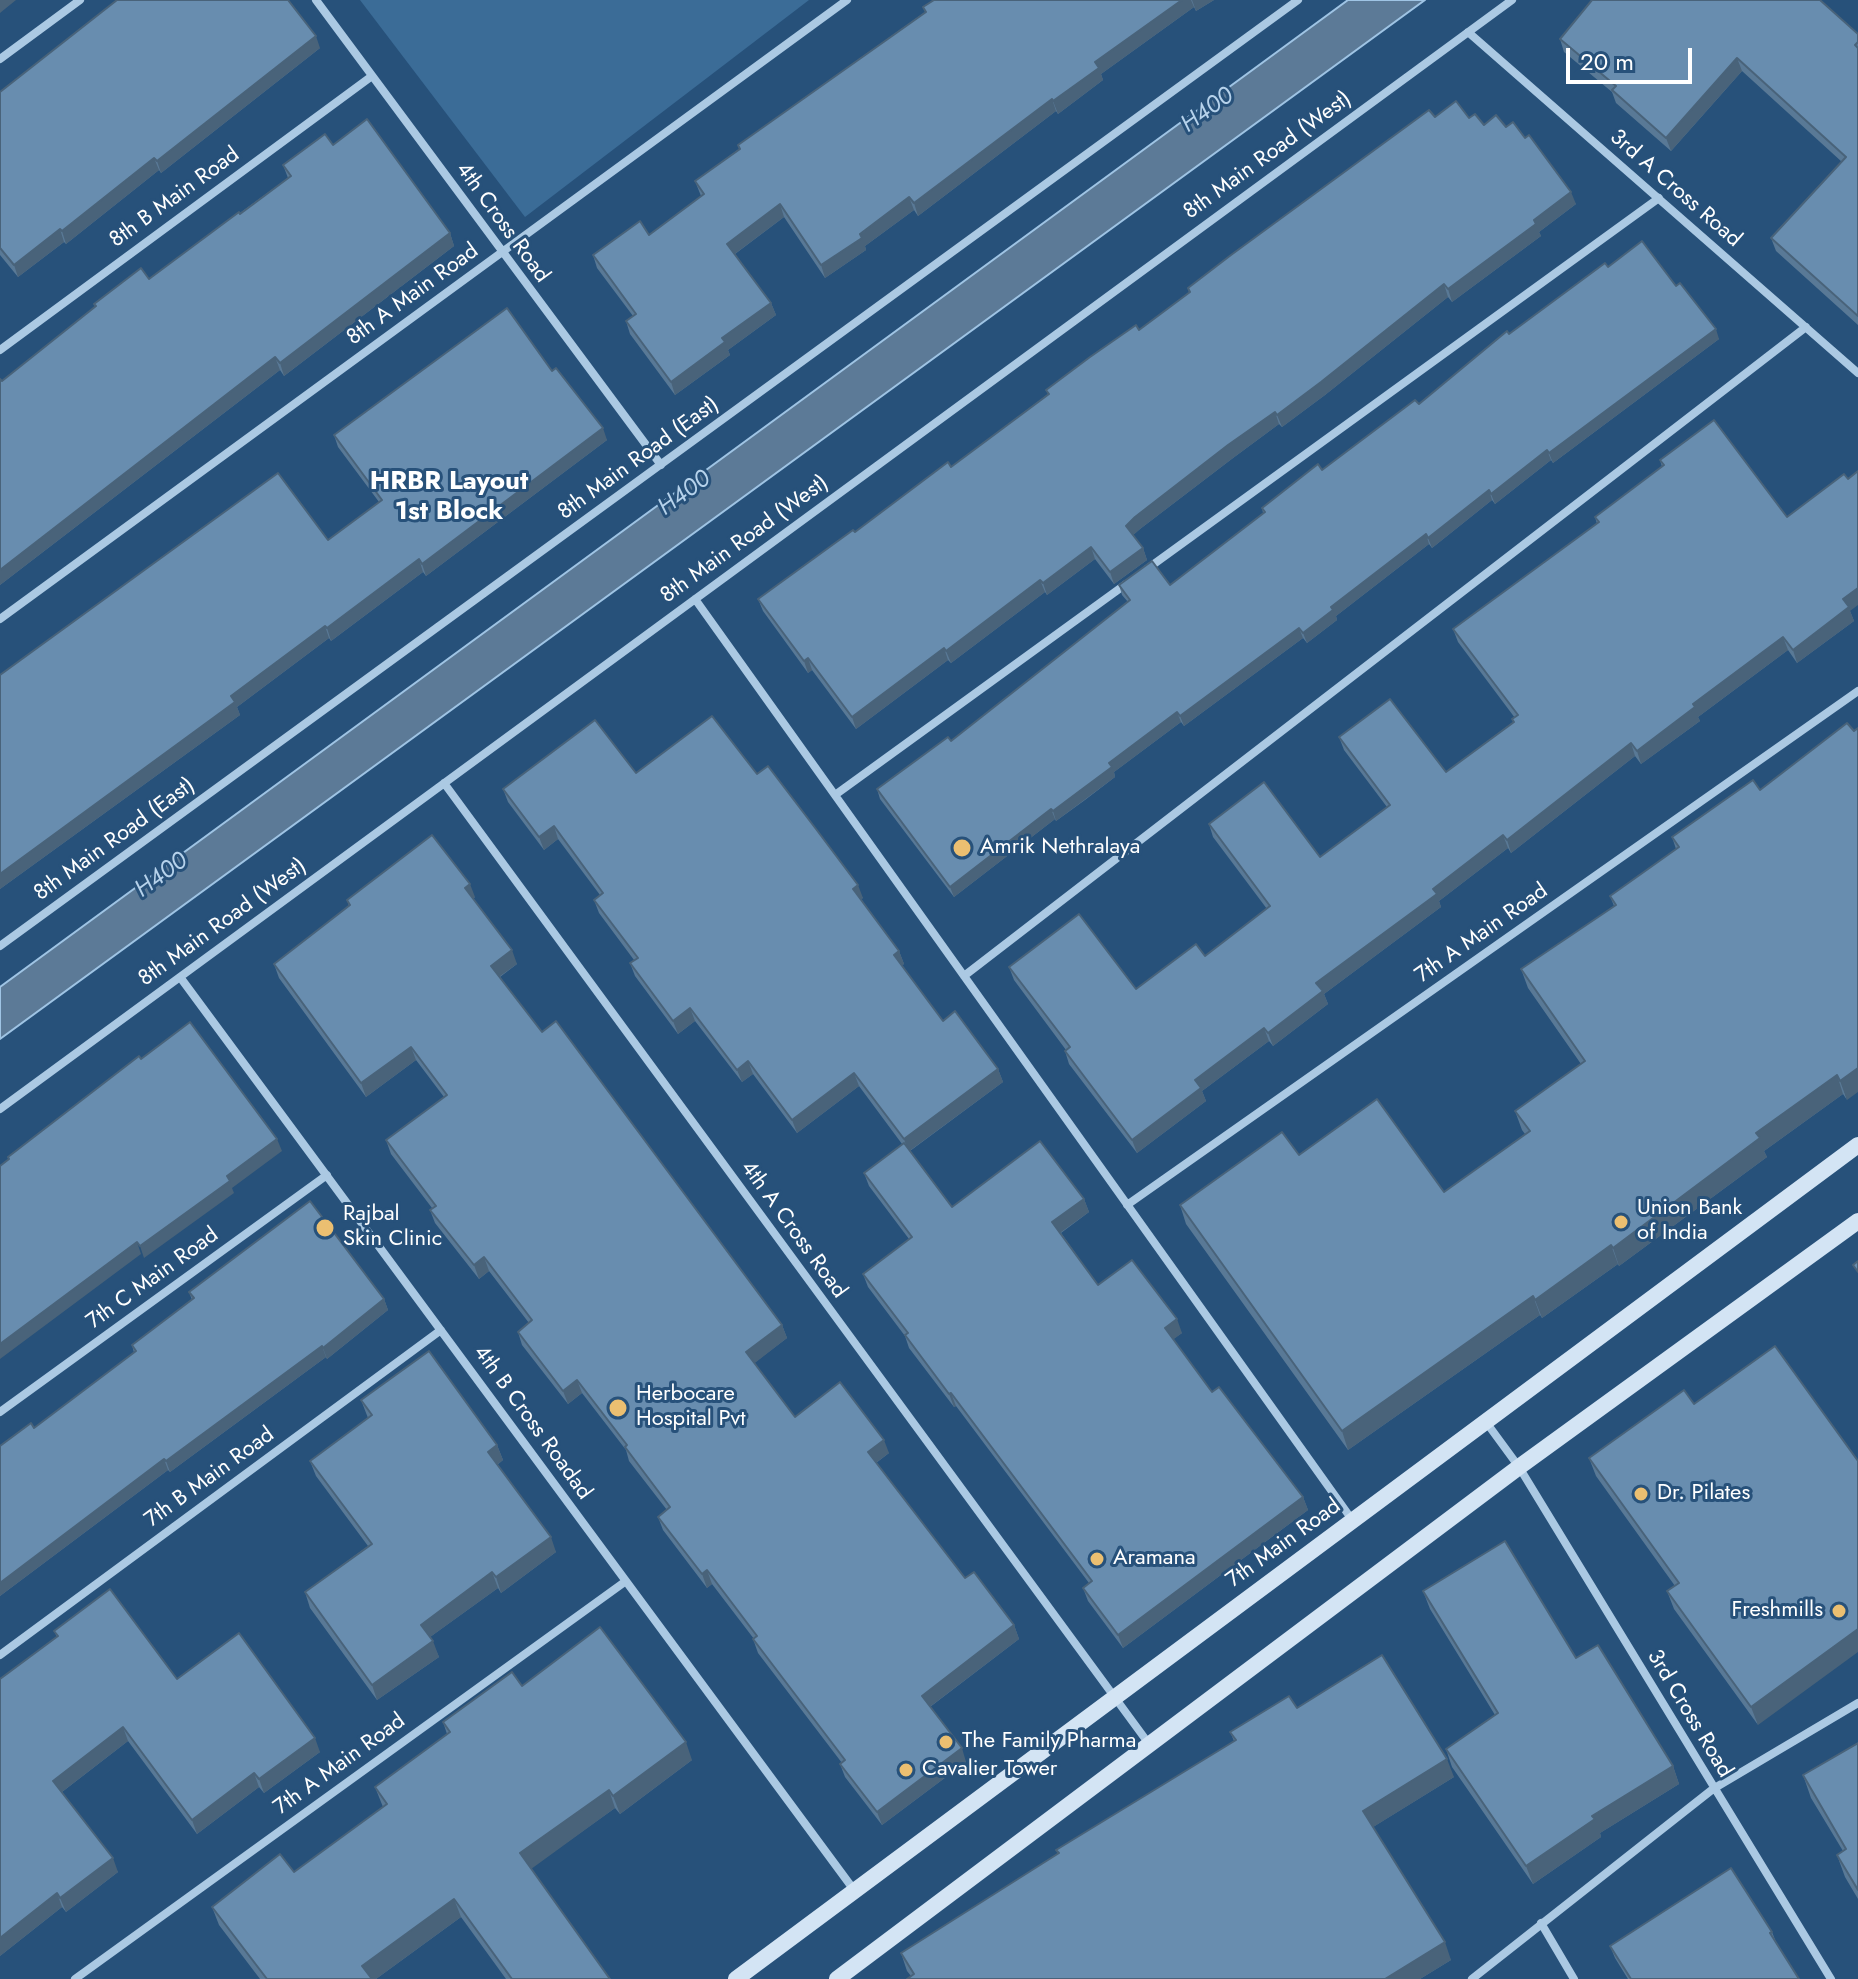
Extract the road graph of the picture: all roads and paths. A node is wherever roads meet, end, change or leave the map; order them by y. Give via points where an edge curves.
1 (80, 0) edge
2 (316, 0) edge
3 (847, 0) edge
4 (1298, 0) edge
5 (1512, 0) edge
6 (1468, 32) junction
7 (0, 59) edge
8 (372, 76) junction
9 (1659, 198) junction
10 (502, 253) junction
11 (1806, 327) junction
12 (0, 350) edge
13 (1858, 373) edge
14 (661, 465) junction
15 (1144, 571) edge
16 (1131, 581) edge
17 (695, 599) junction
18 (0, 619) edge
19 (1858, 691) edge
20 (444, 783) junction
21 (835, 795) junction
22 (0, 946) edge
23 (964, 976) junction
24 (180, 977) junction
25 (0, 1109) edge
26 (1858, 1145) edge
27 (327, 1175) junction
28 (1127, 1205) junction
29 (1858, 1221) edge
30 (441, 1330) junction
31 (0, 1412) edge
32 (1486, 1422) junction
33 (1519, 1467) junction
34 (1353, 1521) junction
35 (626, 1581) junction
36 (0, 1655) edge
37 (1112, 1697) junction
38 (1858, 1703) edge
39 (1149, 1744) junction
40 (1713, 1789) junction
41 (854, 1890) junction
42 (1541, 1923) junction
43 (75, 1979) edge
44 (736, 1979) edge
45 (837, 1979) edge
46 (1472, 1979) edge
47 (1574, 1979) edge
48 (1831, 1979) edge

1 - 7 street
2 - 8 street, 4th Cross Road
3 - 10 street, 8th A Main Road
4 - 14 street, 8th Main Road (East)
5 - 6 street, 8th Main Road (West)
6 - 9 street, 3rd A Cross Road
6 - 17 street, 8th Main Road (West)
8 - 10 street, 4th Cross Road
8 - 12 street, 8th B Main Road
9 - 11 street, 3rd A Cross Road
9 - 15 street
10 - 14 street, 4th Cross Road
10 - 18 street, 8th A Main Road
11 - 13 street, 3rd A Cross Road
11 - 23 street
14 - 22 street, 8th Main Road (East)
16 - 21 street
17 - 20 street, 8th Main Road (West)
17 - 21 street
19 - 28 street, 7th A Main Road
20 - 24 street, 8th Main Road (West)
20 - 37 street, 4th A Cross Road
21 - 23 street
23 - 28 street
24 - 25 street, 8th Main Road (West)
24 - 27 street, 4th B Cross Roadad
26 - 32 main road, 7th Main Road
27 - 30 street, 4th B Cross Roadad
27 - 31 street, 7th C Main Road
28 - 34 street
29 - 33 main road
30 - 35 street, 4th B Cross Roadad
30 - 36 street, 7th B Main Road
32 - 33 street, 3rd Cross Road
32 - 34 main road, 7th Main Road
33 - 39 main road
33 - 40 street, 3rd Cross Road
34 - 37 main road, 7th Main Road
35 - 41 street, 4th B Cross Roadad
35 - 43 street, 7th A Main Road
37 - 39 street, 4th A Cross Road
37 - 41 main road, 7th Main Road
38 - 40 street
39 - 45 main road
40 - 42 street
40 - 48 street, 3rd Cross Road
41 - 44 main road, 7th Main Road
42 - 46 street
42 - 47 street

